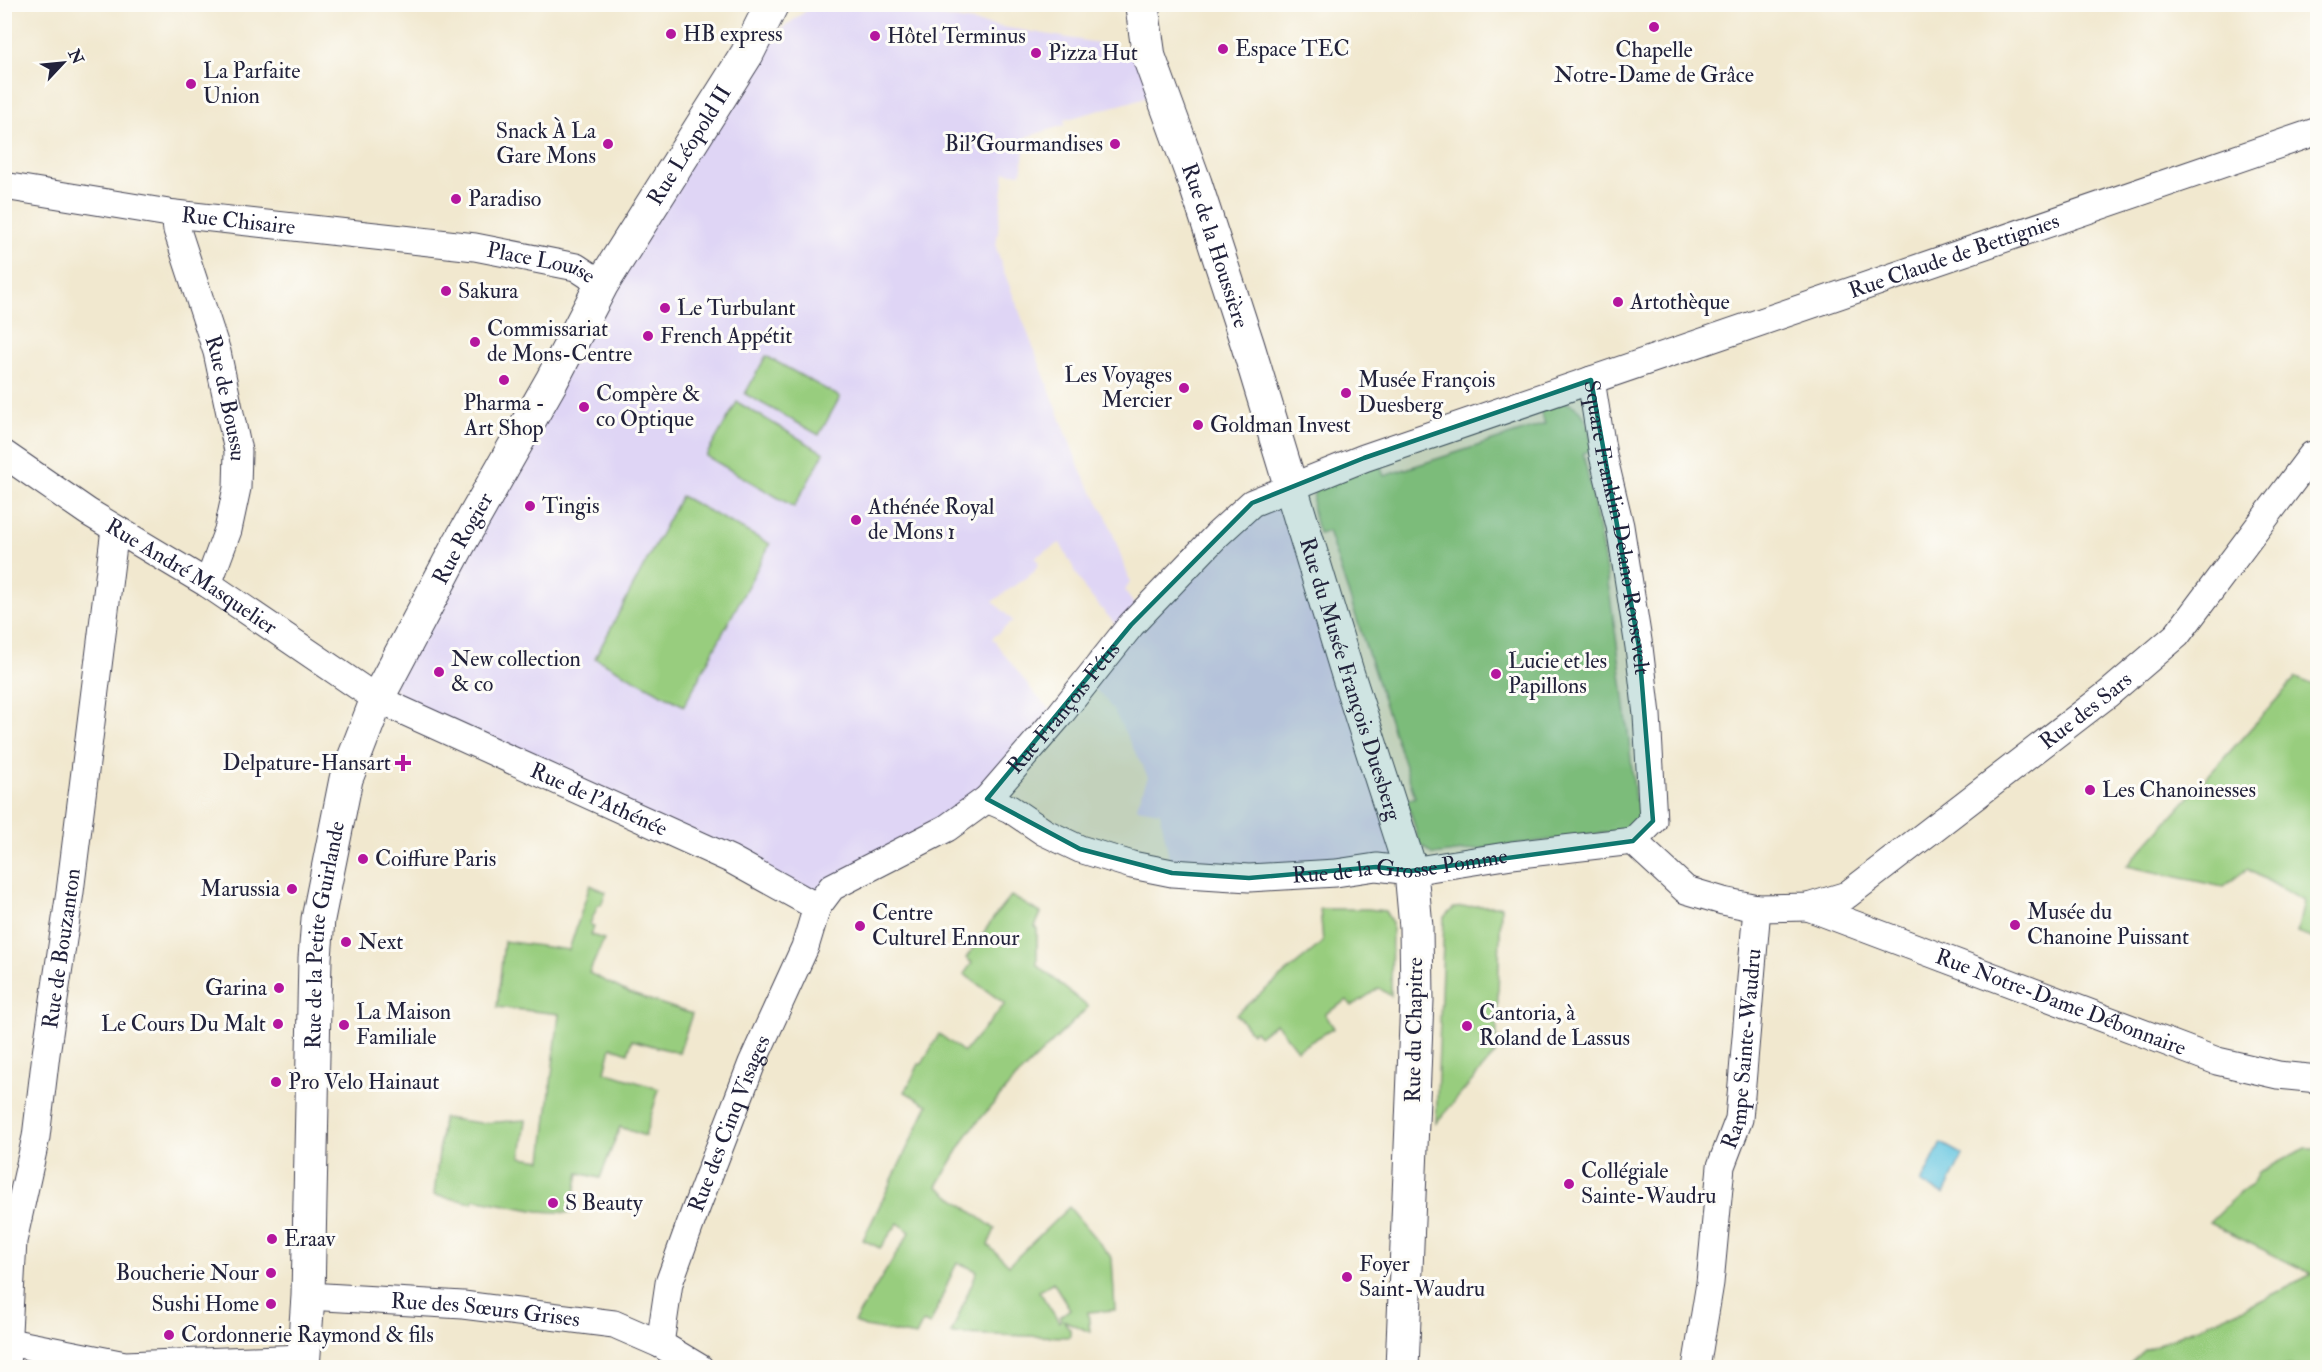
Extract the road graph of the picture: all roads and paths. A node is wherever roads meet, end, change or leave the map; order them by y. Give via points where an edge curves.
1 (772, 4) edge
2 (1144, 4) edge
3 (2318, 131) edge
4 (4, 186) edge
5 (175, 214) junction
6 (475, 247) joint
7 (602, 284) junction
8 (1591, 380) junction
9 (551, 382) joint
10 (2316, 453) edge
11 (4, 454) edge
12 (1292, 487) junction
13 (115, 529) junction
14 (208, 584) junction
15 (377, 699) junction
16 (987, 799) junction
17 (1633, 841) junction
18 (1411, 871) junction
19 (817, 907) junction
20 (1757, 908) junction
21 (1808, 908) junction
22 (2318, 1079) edge
23 (9, 1238) edge
24 (308, 1296) junction
25 (660, 1344) junction
26 (7, 1355) edge
27 (303, 1363) edge
28 (700, 1368) edge
29 (1402, 1368) edge
30 (1696, 1368) edge

1 - 7 street, Rue Léopold II via 747,54
2 - 12 street, Rue de la Houssière via 1149,57 1195,183
3 - 8 street, Rue Claude de Bettignies
4 - 5 street, Rue Chisaire
5 - 6 street, Rue Chisaire
5 - 14 street, Rue de Boussu via 217,352 238,451 237,488 228,530
6 - 7 street, Place Louise via 576,267
7 - 9 street, Place Louise
8 - 12 street, Square Franklin Delano Roosevelt via 1364,458
8 - 17 street, Square Franklin Delano Roosevelt via 1620,526 1647,715 1653,821
9 - 15 street, Rue Rogier
10 - 21 street, Rue des Sars via 2177,635 2108,694 1846,896
11 - 13 street, Rue André Masquelier
12 - 16 street, Rue François Fétis via 1252,503 1217,535 1121,636
12 - 18 street, Rue du Musée François Duesberg
13 - 14 street, Rue André Masquelier
13 - 23 street, Rue de Bouzanton via 36,1137
14 - 15 street, Rue André Masquelier
15 - 19 street, Rue de l'Athénée via 719,854
15 - 24 street, Rue de la Petite Guirlande via 346,778 318,919
16 - 18 street, Rue de la Grosse Pomme via 1080,849 1172,873 1249,878 1376,867
16 - 19 street, Rue François Fétis via 947,828 832,887
17 - 18 street, Rue de la Grosse Pomme
17 - 20 street via 1686,890
18 - 29 street, Rue du Chapitre via 1417,1000
19 - 25 street, Rue des Cinq Visages via 805,947 752,1063 669,1283
20 - 21 street
20 - 30 street, Rampe Sainte-Waudru via 1739,1119 1721,1166 1710,1283
21 - 22 street, Rue Notre-Dame Débonnaire via 2217,1061 2278,1075
23 - 26 street, Rue de Bouzanton
24 - 25 street, Rue des Sœurs Grises via 463,1305 614,1324
24 - 27 street, Rue de la Petite Guirlande
25 - 28 street, Rue des Sœurs Grises
26 - 27 street via 126,1365

